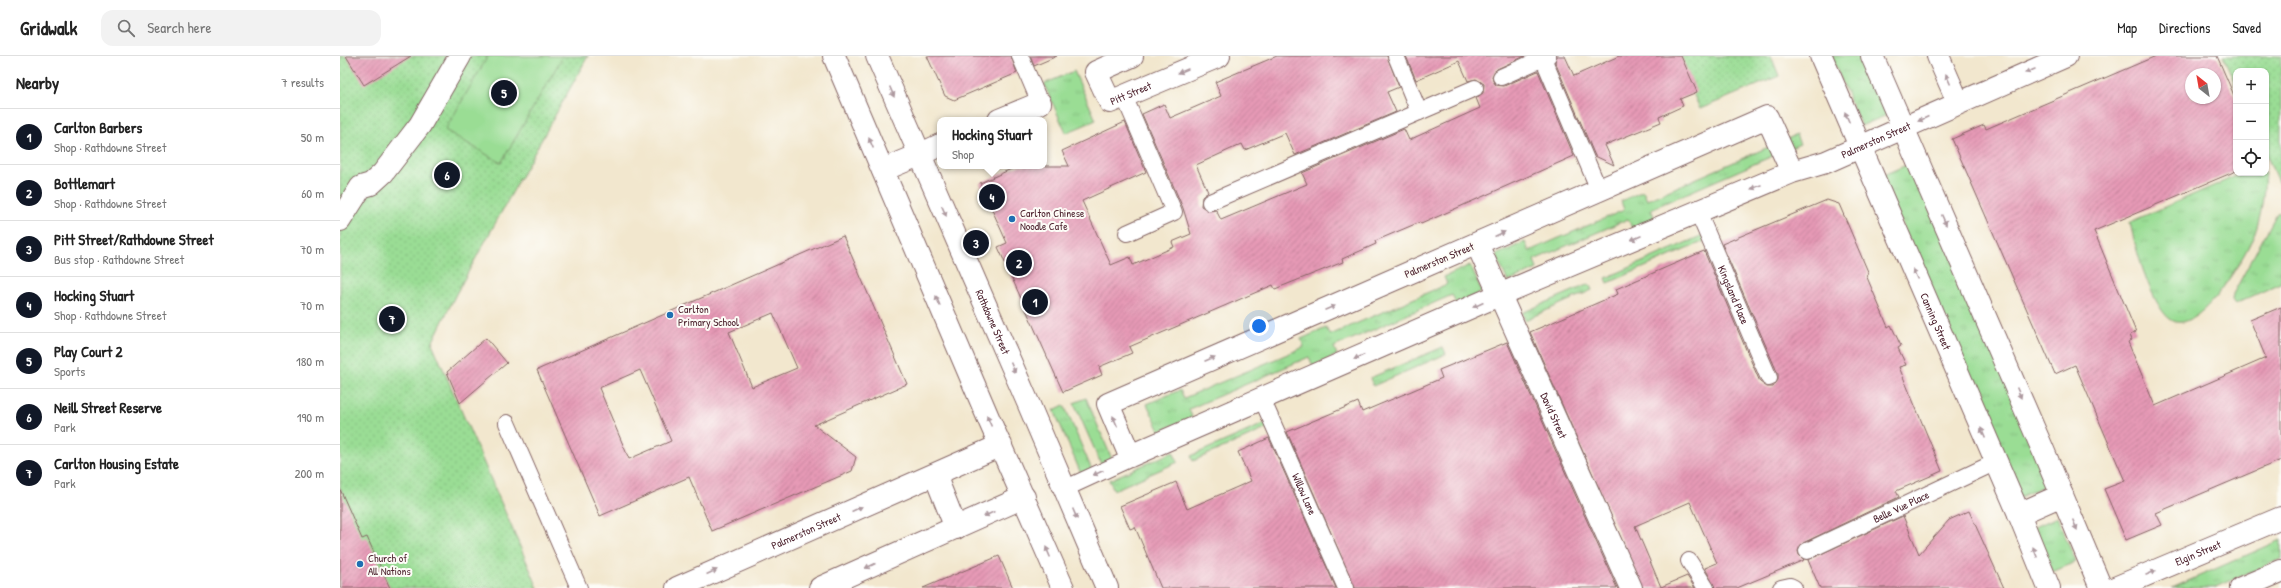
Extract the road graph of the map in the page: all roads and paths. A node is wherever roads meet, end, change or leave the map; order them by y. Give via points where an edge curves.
1 (460, 56) edge
2 (834, 56) edge
3 (877, 56) edge
4 (1020, 56) edge
5 (1132, 56) edge
6 (1219, 56) edge
7 (1396, 56) edge
8 (1821, 56) edge
9 (1872, 56) edge
10 (1938, 56) edge
11 (2066, 56) edge
12 (1546, 57) edge
13 (1501, 77) dead end
14 (1475, 88) dead end
15 (1124, 96) junction
16 (1958, 102) junction
17 (1040, 103) joint
18 (1419, 112) junction
19 (1006, 117) edge
20 (1903, 127) junction
21 (937, 146) edge
22 (1860, 147) junction
23 (919, 155) junction
24 (883, 170) junction
25 (1792, 172) junction
26 (1599, 190) junction
27 (1210, 202) dead end
28 (1698, 212) junction
29 (340, 220) edge
30 (1127, 232) dead end
31 (1477, 244) junction
32 (1499, 295) junction
33 (1769, 378) dead end
34 (1262, 399) junction
35 (507, 424) dead end
36 (1001, 446) junction
37 (1130, 456) junction
38 (1996, 462) junction
39 (935, 475) junction
40 (1064, 489) junction
41 (2062, 495) junction
42 (1024, 497) junction
43 (2019, 514) junction
44 (2281, 518) edge
45 (956, 528) junction
46 (1807, 551) dead end
47 (1689, 561) dead end
48 (2281, 571) edge
49 (579, 588) edge
50 (677, 588) edge
51 (820, 588) edge
52 (1063, 588) edge
53 (1107, 588) edge
54 (1346, 588) edge
55 (1631, 588) edge
56 (1706, 588) edge
57 (1781, 588) edge
58 (1794, 588) edge
59 (2049, 588) edge
60 (2101, 588) edge
61 (2115, 588) edge
62 (2241, 588) edge

1 - 29 street via 420,125 383,173 371,184 357,191
24 -> 2 street
3 -> 23 street, Rathdowne Street
4 - 17 lane
5 - 15 street, Pitt Street via 1096,72 1110,102
6 -> 15 street, Pitt Street
7 - 18 lane
22 -> 8 street, Canning Street
9 - 20 street
16 -> 10 street
11 -> 16 street, Palmerston Street
12 - 13 lane
12 - 26 lane
14 - 18 lane
15 - 30 lane via 1174,212
16 -> 20 street, Palmerston Street
17 - 19 street
18 - 27 lane
20 - 22 street, Palmerston Street
20 -> 41 street
21 - 23 street
22 - 25 street, Palmerston Street via 1826,162
38 -> 22 street, Canning Street
23 - 24 street
23 -> 40 street, Rathdowne Street via 1030,405
36 -> 24 street
25 - 26 street, Palmerston Street via 1767,116
25 -> 28 street, Palmerston Street
31 -> 26 street, Palmerston Street
28 -> 32 street, Palmerston Street
28 - 33 lane, Kingsland Place
31 - 32 street, David Street
37 -> 31 street, Palmerston Street via 1108,404
32 -> 34 street, Palmerston Street
32 - 55 street, David Street
34 - 37 street, Palmerston Street
34 - 54 lane, Willow Lane
35 - 49 lane
36 - 39 street, Palmerston Street
36 - 42 street
37 -> 40 lane, Palmerston Street via 1127,460
38 - 43 street, Canning Street
38 - 46 lane, Belle Vue Place
39 - 45 street
50 -> 39 street, Palmerston Street
40 -> 53 street, Rathdowne Street
41 - 43 street
41 -> 60 street
42 -> 45 street
52 -> 42 street
59 -> 43 street, Canning Street
61 -> 44 street, Elgin Street
45 -> 51 street
47 - 56 lane
48 - 62 street
57 - 58 lane

